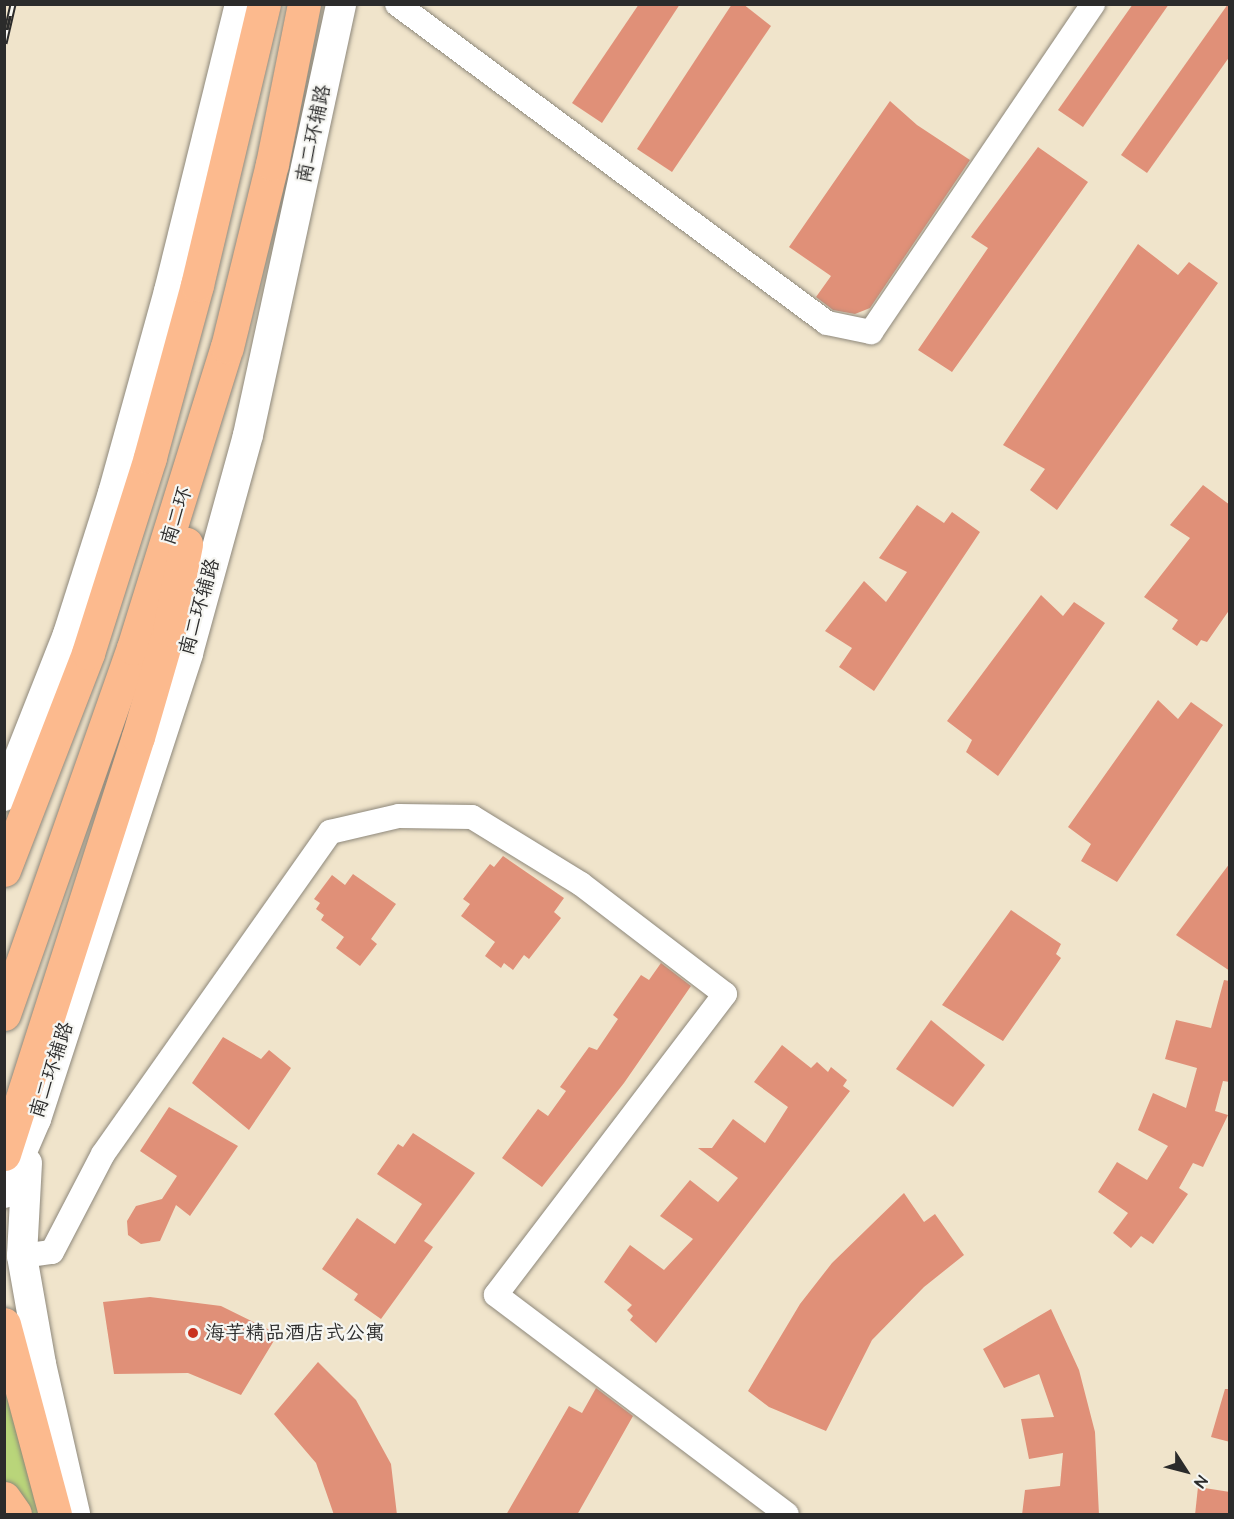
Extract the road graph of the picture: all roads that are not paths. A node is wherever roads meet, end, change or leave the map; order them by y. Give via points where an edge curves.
1 (240, 4) edge
2 (264, 4) edge
3 (304, 4) edge
4 (340, 4) edge
5 (397, 4) edge
6 (1093, 4) edge
7 (227, 347) junction
8 (18, 799) edge
9 (4, 854) edge
10 (4, 870) edge
11 (4, 1014) edge
12 (36, 1119) junction
13 (4, 1154) edge
14 (4, 1193) edge
15 (22, 1256) junction
16 (4, 1324) edge
17 (4, 1413) edge
18 (4, 1498) edge
19 (61, 1509) edge
20 (15, 1515) edge
21 (787, 1515) edge

1 - 8 street via 169,291 113,493
2 - 8 highway via 197,285 150,457 88,653
3 - 7 highway, 南二环 via 272,164
4 - 12 street, 南二环辅路 via 248,435 184,664
5 - 6 street via 827,323 872,332
7 - 11 highway, 南二环 via 141,626
7 - 13 highway via 169,630 83,916
8 - 9 highway
8 - 10 highway
12 - 14 street, 南二环辅路
12 - 15 street via 24,1180
15 - 19 street
15 - 21 street via 52,1252 103,1154 330,832 399,816 472,817 581,884 724,994 496,1295
16 - 19 highway
17 - 19 highway
18 - 20 highway

